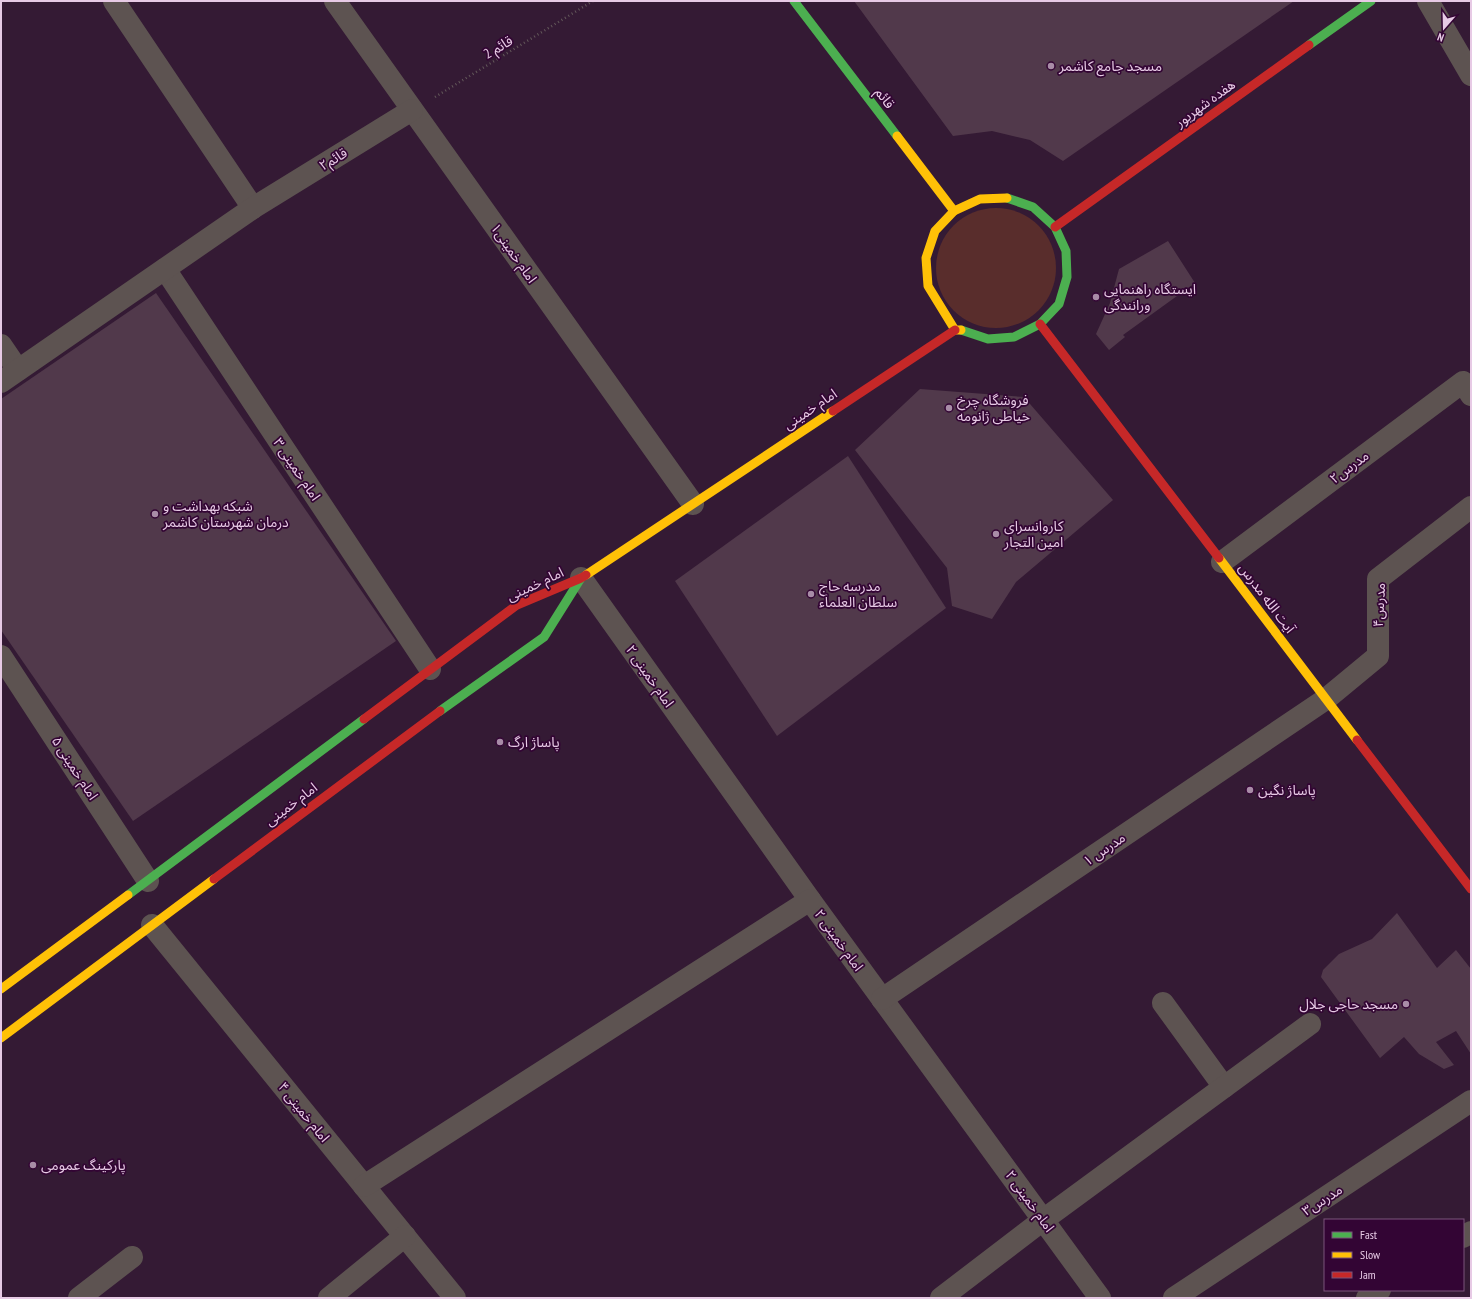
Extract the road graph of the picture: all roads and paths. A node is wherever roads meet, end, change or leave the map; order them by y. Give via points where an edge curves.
1 (114, 1) edge
2 (335, 1) edge
3 (593, 1) edge
4 (794, 1) edge
5 (1371, 1) edge
6 (1428, 1) edge
7 (1471, 75) edge
8 (412, 110) junction
9 (253, 208) junction
10 (954, 211) junction
11 (1055, 227) junction
12 (165, 269) junction
13 (1040, 324) junction
14 (955, 330) junction
15 (1, 345) edge
16 (9, 376) edge
17 (1471, 395) edge
18 (693, 504) junction
19 (1471, 507) edge
20 (1222, 562) junction
21 (581, 578) junction
22 (1, 656) edge
23 (430, 669) junction
24 (1326, 699) junction
25 (148, 881) junction
26 (1471, 889) edge
27 (810, 900) junction
28 (152, 925) junction
29 (1, 989) edge
30 (882, 999) junction
31 (1163, 1003) dead end
32 (1310, 1024) dead end
33 (1, 1038) edge
34 (1224, 1087) junction
35 (1471, 1101) edge
36 (364, 1186) junction
37 (1043, 1220) junction
38 (405, 1236) junction
39 (132, 1257) dead end
40 (1378, 1291) edge
41 (79, 1298) edge
42 (329, 1298) edge
43 (455, 1298) edge
44 (941, 1298) edge
45 (1100, 1298) edge
46 (1174, 1298) edge
47 (1367, 1298) edge

1 - 9 street
2 - 8 street, امام خمینی۱
3 - 8 path, قائم 2
4 - 10 main road, قائم
5 - 11 main road, هفده شهریور
6 - 7 street
8 - 9 street, قائم۲
8 - 18 street, امام خمینی۱
9 - 12 street, قائم۲
10 - 11 main road via 980,199 1007,198 1033,207
10 - 14 main road via 935,231 926,258 928,286
11 - 13 main road via 1066,251 1068,277 1059,304
12 - 16 street, قائم۲
12 - 23 street, امام خمینی ۳
13 - 14 main road via 1014,337 988,338
13 - 20 main road, آیت الله مدرس
14 - 18 main road, امام خمینی
15 - 16 street
17 - 20 street, مدرس۲ via 1463,382
18 - 21 main road, امام خمینی
19 - 24 street, مدرس۴ via 1378,579 1378,656
20 - 24 main road, آیت الله مدرس
21 - 23 main road, امام خمینی via 517,605
21 - 27 street, امام خمینی ۲
21 - 28 main road, امام خمینی via 544,637
22 - 25 street, امام خمینی ۵
23 - 25 main road, امام خمینی
24 - 26 main road, آیت الله مدرس
24 - 30 street, مدرس ۱
25 - 29 main road, امام خمینی
27 - 30 street, امام خمینی ۲
27 - 36 street
28 - 33 main road, امام خمینی
28 - 36 street, امام خمینی ۴
30 - 37 street, امام خمینی ۲
31 - 34 street
32 - 34 street
34 - 37 street
35 - 46 street, مدرس۳
36 - 38 street, امام خمینی ۴
37 - 44 street
37 - 45 street, امام خمینی ۲
38 - 42 street
38 - 43 street, امام خمینی ۴
39 - 41 street
40 - 47 street

